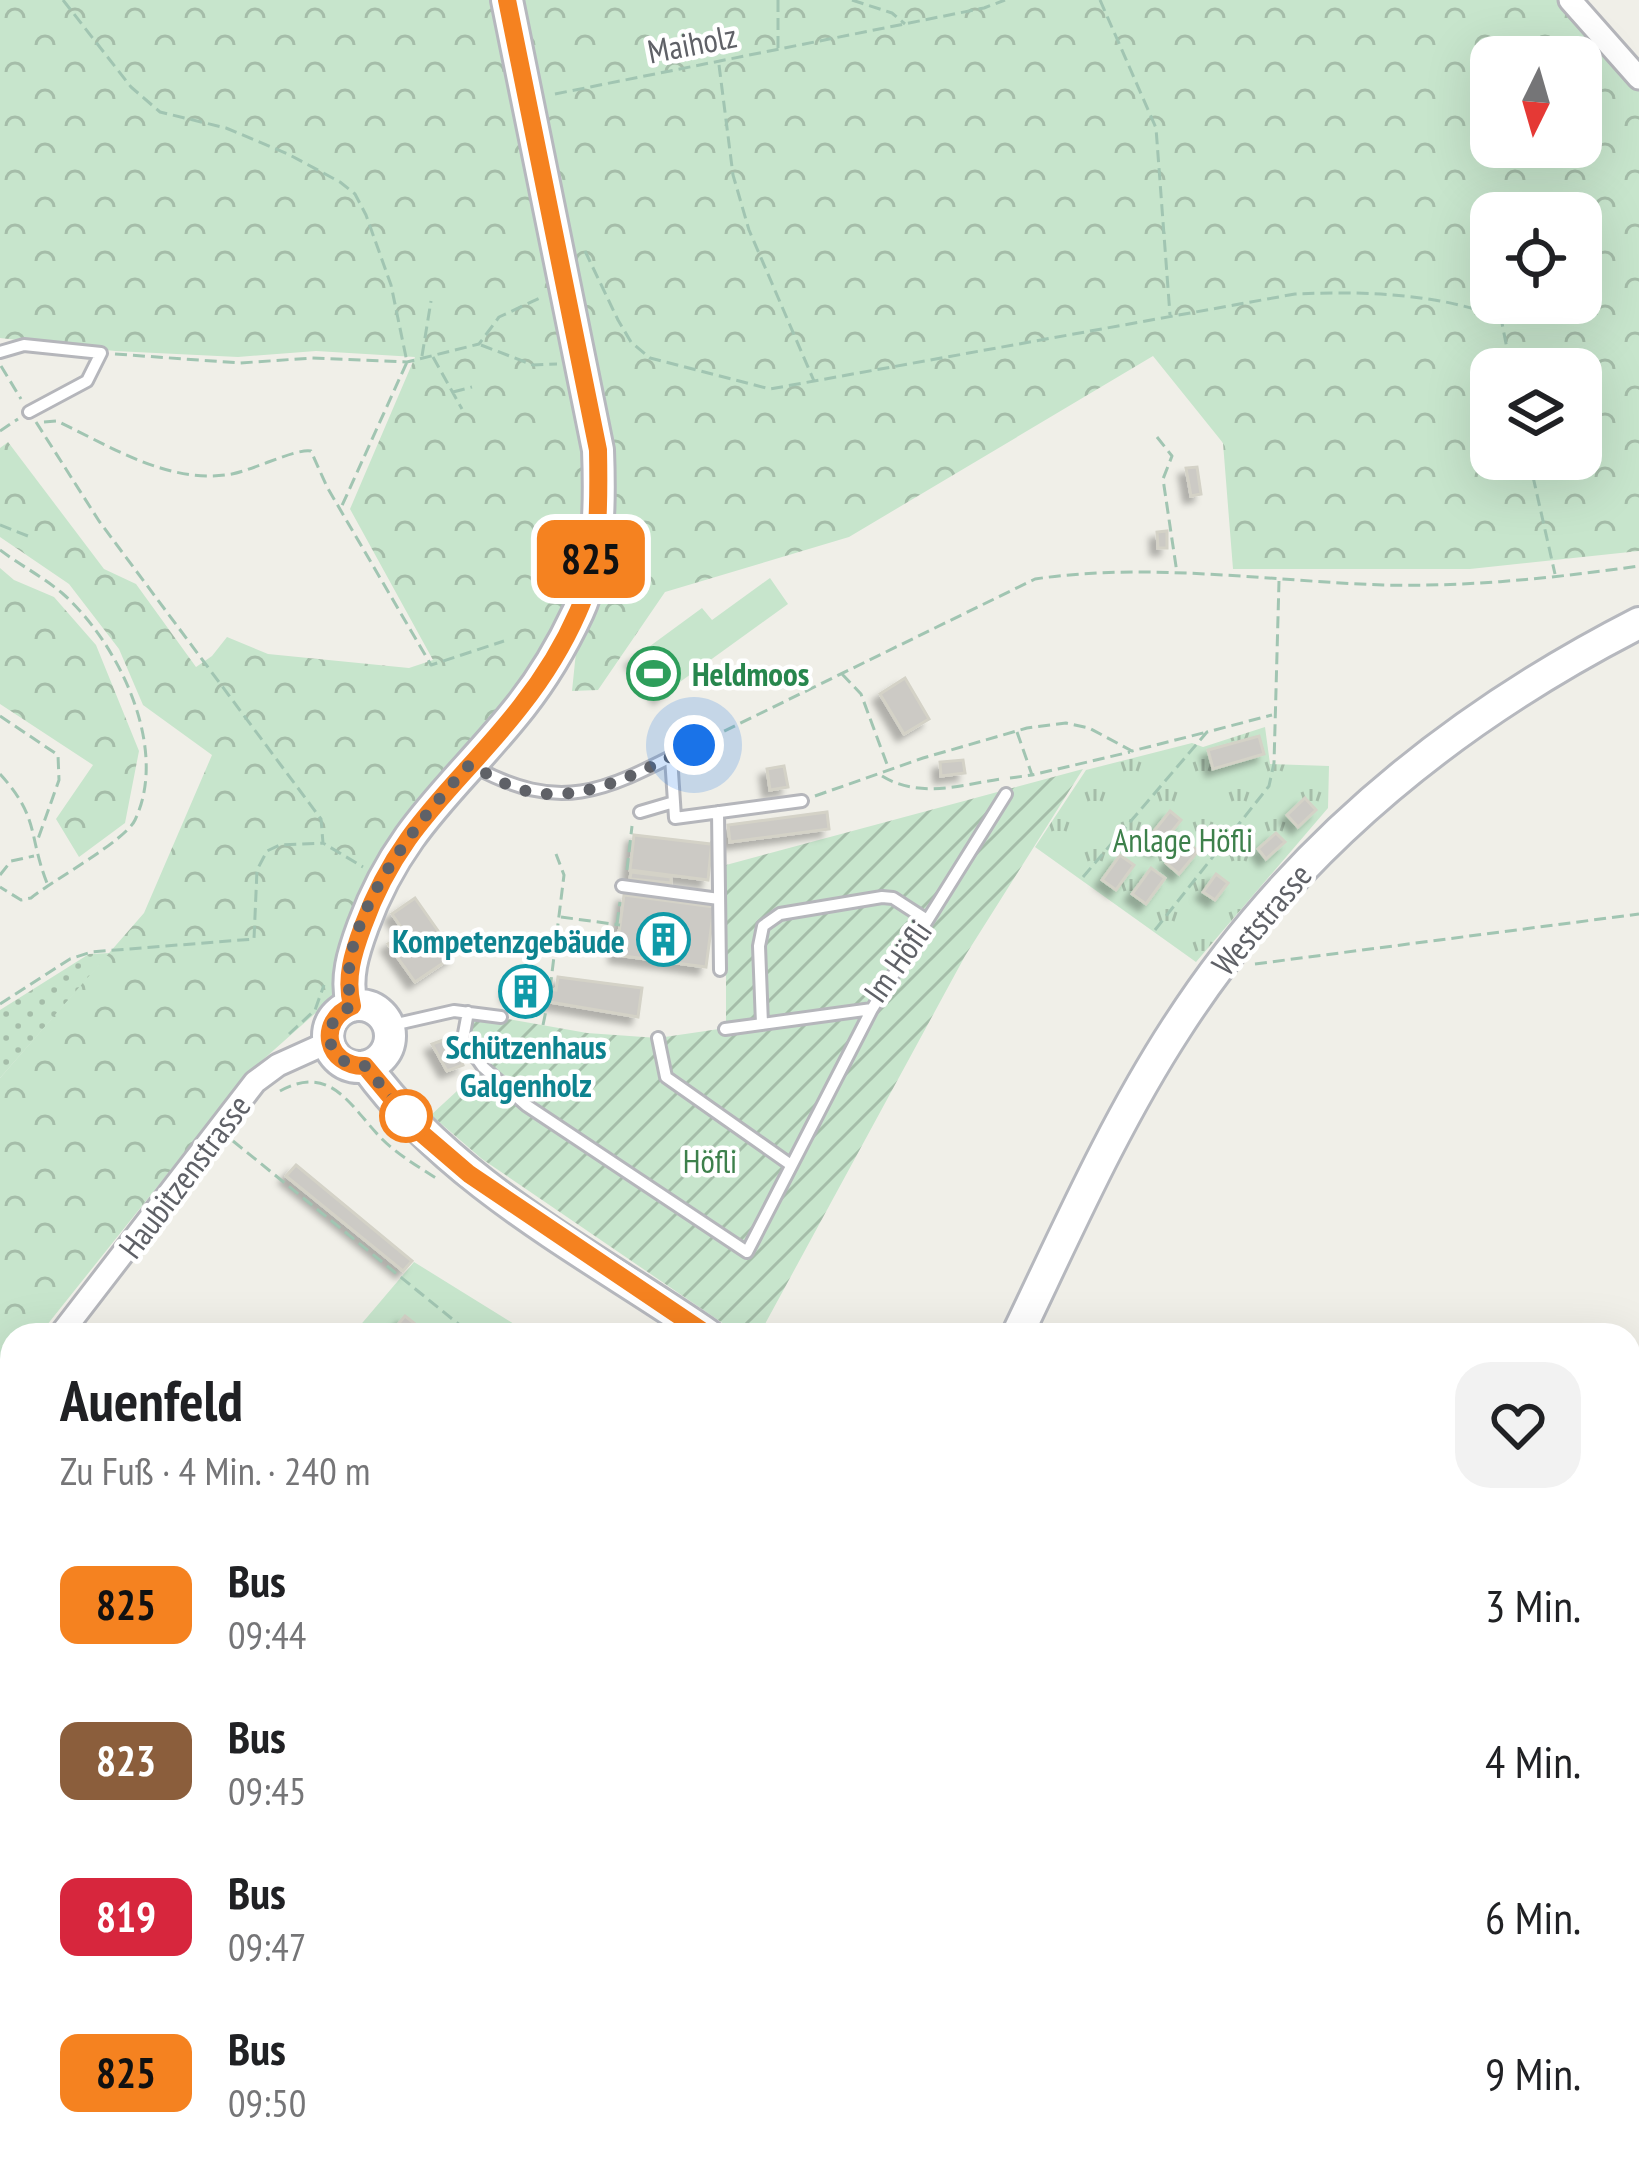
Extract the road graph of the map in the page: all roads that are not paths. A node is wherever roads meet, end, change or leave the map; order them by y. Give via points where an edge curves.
1 (507, 0) edge
2 (1570, 0) edge
3 (1639, 78) edge
4 (0, 352) edge
5 (33, 417) road end
6 (1639, 623) edge
7 (694, 745) road end
8 (671, 757) junction
9 (470, 764) junction
10 (1006, 794) dead end
11 (802, 801) road end
12 (674, 802) junction
13 (640, 812) dead end
14 (718, 812) junction
15 (622, 886) dead end
16 (719, 898) junction
17 (927, 920) junction
18 (720, 970) dead end
19 (352, 1006) junction
20 (872, 1009) junction
21 (468, 1012) junction
22 (501, 1017) dead end
23 (762, 1024) junction
24 (388, 1026) junction
25 (725, 1029) dead end
26 (658, 1038) dead end
27 (329, 1042) junction
28 (358, 1079) junction
29 (791, 1166) junction
30 (69, 1323) edge
31 (690, 1323) edge
32 (1023, 1323) edge

1 - 9 street via 598,450 600,519 580,609 523,704
2 - 3 street
4 - 5 lane via 24,344 101,353 87,381
6 - 32 street, Weststrasse via 1532,682 1407,770 1252,925 1176,1028 1118,1127
7 - 8 lane
8 - 9 lane via 618,782 539,794
8 - 12 lane
9 - 19 street via 380,879 346,986
10 - 17 lane, Im Höfli
11 - 14 lane
12 - 13 lane
12 - 14 lane via 674,818
14 - 16 lane
15 - 16 lane
16 - 18 lane
17 - 20 lane, Im Höfli
17 - 23 lane via 881,897 780,914 763,926 759,946
19 - 24 street via 370,1007
19 - 27 street via 336,1015
20 - 23 lane, Im Höfli
20 - 29 lane
21 - 22 lane
21 - 24 lane
21 - 29 lane via 463,1039 526,1105 747,1252
23 - 25 lane, Im Höfli
24 - 28 street via 386,1051
26 - 29 lane via 666,1077
27 - 28 street via 338,1059 356,1066
27 - 30 street, Haubitzenstrasse via 255,1082
28 - 31 street via 469,1174

